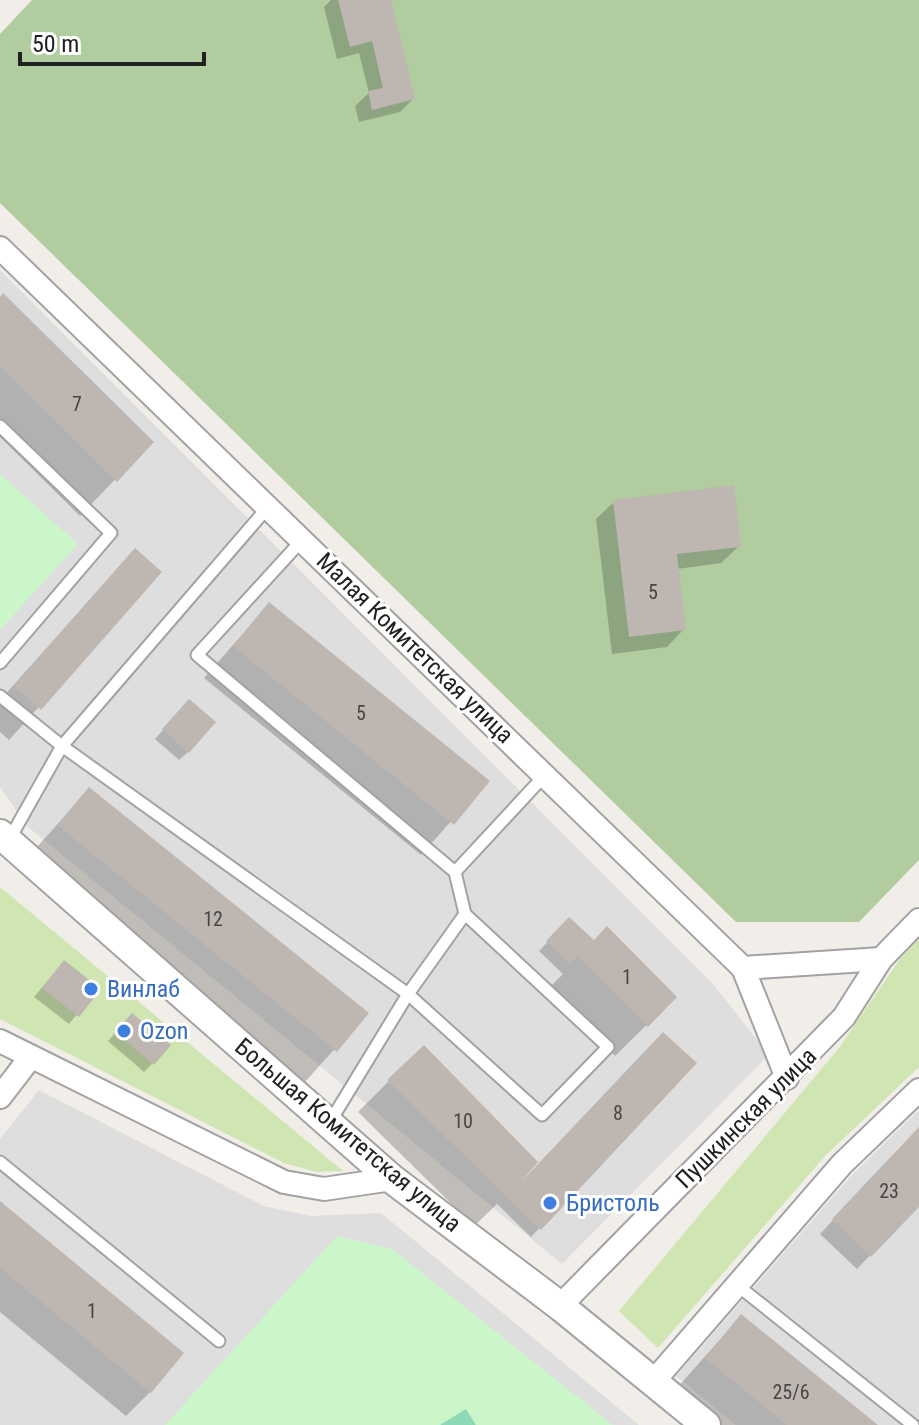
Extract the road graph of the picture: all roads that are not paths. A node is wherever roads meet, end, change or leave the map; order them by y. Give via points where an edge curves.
1 (0, 248) edge
2 (0, 426) edge
3 (268, 507) junction
4 (303, 538) junction
5 (0, 663) edge
6 (0, 696) edge
7 (62, 746) junction
8 (545, 775) junction
9 (4, 837) edge
10 (455, 872) junction
11 (465, 914) junction
12 (919, 920) edge
13 (881, 959) junction
14 (743, 968) junction
15 (408, 994) junction
16 (0, 1041) edge
17 (30, 1058) junction
18 (787, 1078) junction
19 (919, 1090) edge
20 (0, 1097) edge
21 (329, 1123) junction
22 (0, 1162) edge
23 (392, 1179) junction
24 (737, 1285) junction
25 (560, 1306) junction
26 (219, 1341) dead end
27 (653, 1382) junction
28 (706, 1425) edge
29 (913, 1425) edge

1 - 3 street, Малая Комитетская улица
2 - 5 lane via 111,533
3 - 4 street, Малая Комитетская улица
3 - 7 lane
4 - 8 street, Малая Комитетская улица
4 - 10 lane via 197,655
6 - 7 lane
7 - 9 lane
7 - 15 lane
8 - 10 lane
8 - 14 street, Малая Комитетская улица
9 - 21 street, Большая Комитетская улица
10 - 11 lane
11 - 15 lane
11 - 15 lane via 608,1047 542,1115
12 - 13 street, Пушкинская улица
13 - 14 street
13 - 18 street, Пушкинская улица via 844,1017
14 - 18 street, Малая Комитетская улица
15 - 21 lane
16 - 17 street
17 - 20 street
17 - 23 street via 284,1182 324,1189
18 - 25 street, Пушкинская улица
19 - 24 street via 842,1164
21 - 23 street, Большая Комитетская улица
22 - 26 lane
23 - 25 street, Большая Комитетская улица
24 - 27 street
24 - 29 lane
25 - 27 street, Большая Комитетская улица
27 - 28 street, Большая Комитетская улица

